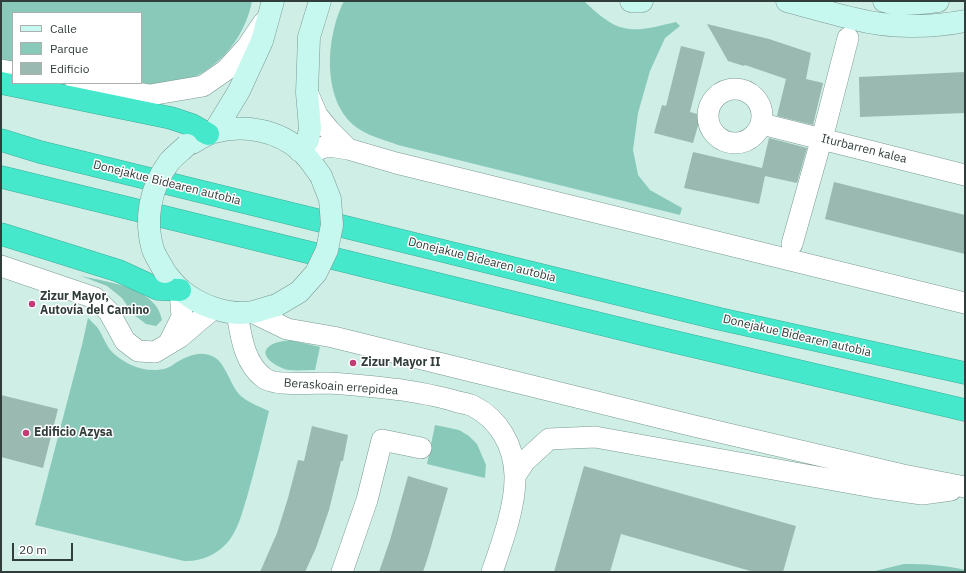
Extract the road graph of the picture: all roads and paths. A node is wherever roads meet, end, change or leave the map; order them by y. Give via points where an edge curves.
1 (320, 1) edge
2 (631, 1) edge
3 (642, 1) edge
4 (787, 1) edge
5 (884, 1) edge
6 (938, 1) edge
7 (271, 8) edge
8 (965, 21) edge
9 (848, 38) dead end
10 (1, 70) edge
11 (12, 72) edge
12 (1, 83) edge
13 (82, 84) edge
14 (307, 93) junction
15 (762, 124) dead end
16 (824, 127) dead end
17 (211, 133) junction
18 (1, 140) edge
19 (819, 148) dead end
20 (348, 149) junction
21 (303, 153) junction
22 (965, 175) edge
23 (1, 177) edge
24 (1, 234) edge
25 (792, 244) dead end
26 (1, 266) edge
27 (180, 290) junction
28 (965, 303) edge
29 (214, 308) junction
30 (244, 312) junction
31 (169, 343) junction
32 (965, 374) edge
33 (965, 410) edge
34 (421, 448) dead end
35 (515, 476) junction
36 (965, 488) edge
37 (342, 572) edge
38 (492, 572) edge

1 - 14 street via 309,37
2 - 3 street
4 - 8 street via 857,20 884,24 922,26
5 - 6 street
7 - 13 street via 247,47 226,70 203,86 150,95
7 - 17 street via 262,42 239,91
9 - 16 street
10 - 11 street
12 - 17 highway via 172,118
14 - 20 street via 317,115
14 - 21 street via 310,128
15 - 22 street, Iturbarren kalea
17 - 21 street via 250,129 280,138
17 - 27 street, bridge via 187,145 170,161 157,182 150,204 149,228 154,251 164,272
18 - 32 highway, Donejakue Bidearen autobia via 40,152 712,317
19 - 25 street
20 - 21 street via 324,147
20 - 28 street
21 - 30 street, bridge via 321,176 330,199 332,225 327,250 316,273 299,292 277,305
23 - 33 highway via 654,337
24 - 27 highway via 119,272 158,289
26 - 31 street via 95,298 110,312 125,341 138,351 155,352
27 - 29 street via 198,302
27 - 31 street via 182,317
29 - 30 street
29 - 31 street via 180,337
30 - 35 street, Beraskoain errepidea via 242,341 252,367 265,379 280,383 370,386 435,395 472,406 490,417 503,431 513,454
30 - 36 street via 287,329 333,337 690,425
34 - 37 street via 382,440 367,500
35 - 36 street via 525,461 549,439 595,437 922,494
35 - 38 street, Beraskoain errepidea via 511,510

